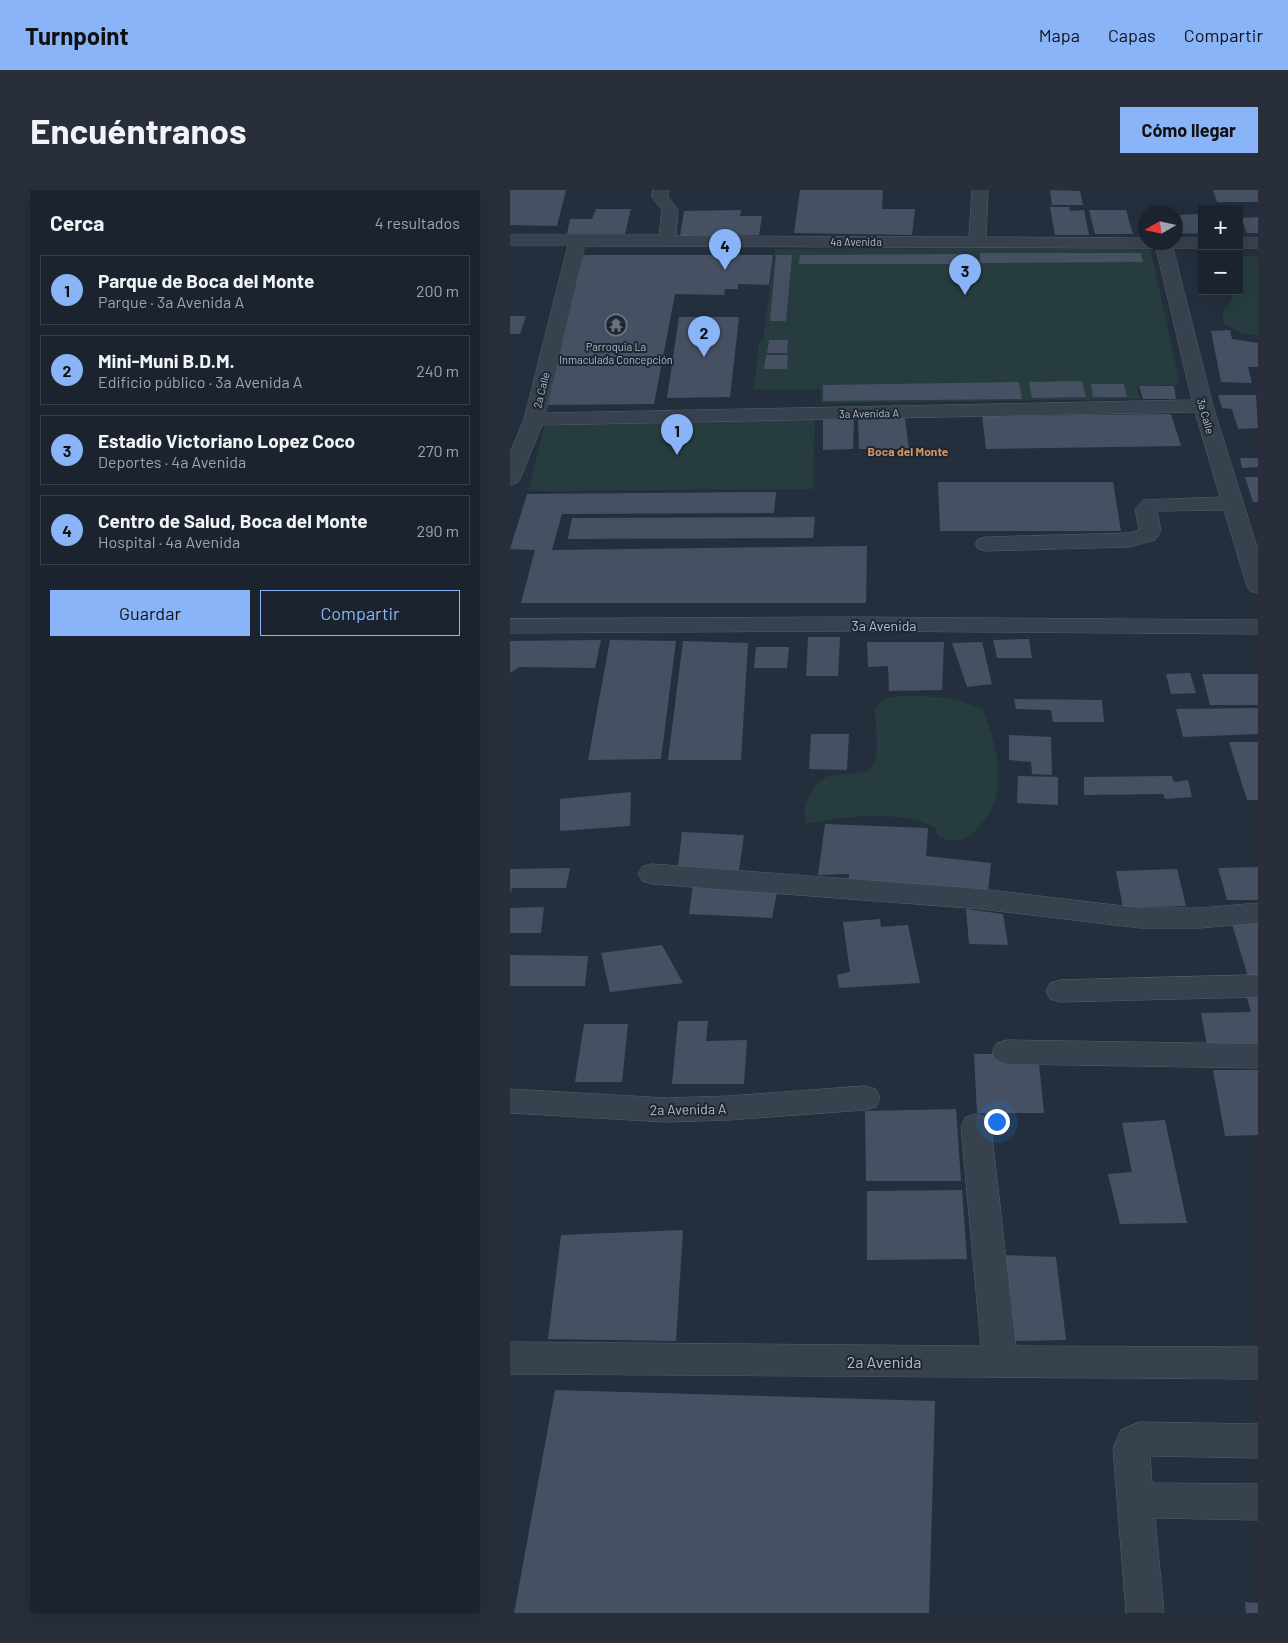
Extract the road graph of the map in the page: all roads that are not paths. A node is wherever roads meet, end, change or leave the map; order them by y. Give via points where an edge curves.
1 (661, 190) edge
2 (980, 190) edge
3 (510, 240) edge
4 (578, 240) junction
5 (666, 240) junction
6 (978, 242) junction
7 (1138, 243) edge
8 (1183, 243) edge
9 (1198, 243) edge
10 (1243, 243) edge
11 (1258, 243) edge
12 (1165, 250) edge
13 (1203, 406) junction
14 (534, 419) junction
15 (510, 479) edge
16 (1232, 503) junction
17 (986, 544) dead end
18 (1258, 586) edge
19 (510, 626) edge
20 (1258, 628) edge
21 (652, 874) dead end
22 (1258, 913) edge
23 (1258, 986) edge
24 (1060, 990) dead end
25 (1007, 1052) dead end
26 (1258, 1056) edge
27 (865, 1098) dead end
28 (510, 1101) edge
29 (976, 1127) dead end
30 (510, 1358) edge
31 (1000, 1362) junction
32 (1258, 1363) edge
33 (1258, 1441) edge
34 (1136, 1500) junction
35 (1258, 1502) edge
36 (1145, 1613) edge

1 - 5 street via 660,196 670,210
2 - 6 street
3 - 4 street, 4a Avenida
4 - 5 street, 4a Avenida
4 - 14 street, 2a Calle
5 - 6 street, 4a Avenida
6 - 7 street, 4a Avenida
8 - 9 street, 4a Avenida
10 - 11 street
12 - 13 street, 3a Calle
13 - 14 street, 3a Avenida A
13 - 16 street, 3a Calle
14 - 15 street, 2a Calle
16 - 17 street via 1151,505 1146,509 1150,531 1130,540
16 - 18 street, 3a Calle
19 - 20 street, 3a Avenida via 861,624
21 - 22 street via 982,899 1140,918 1200,918
23 - 24 street
25 - 26 street
27 - 28 street, 2a Avenida A via 666,1110
29 - 31 street
30 - 31 street, 2a Avenida
31 - 32 street, 2a Avenida
33 - 34 street via 1134,1442 1131,1448
34 - 35 street
34 - 36 street

